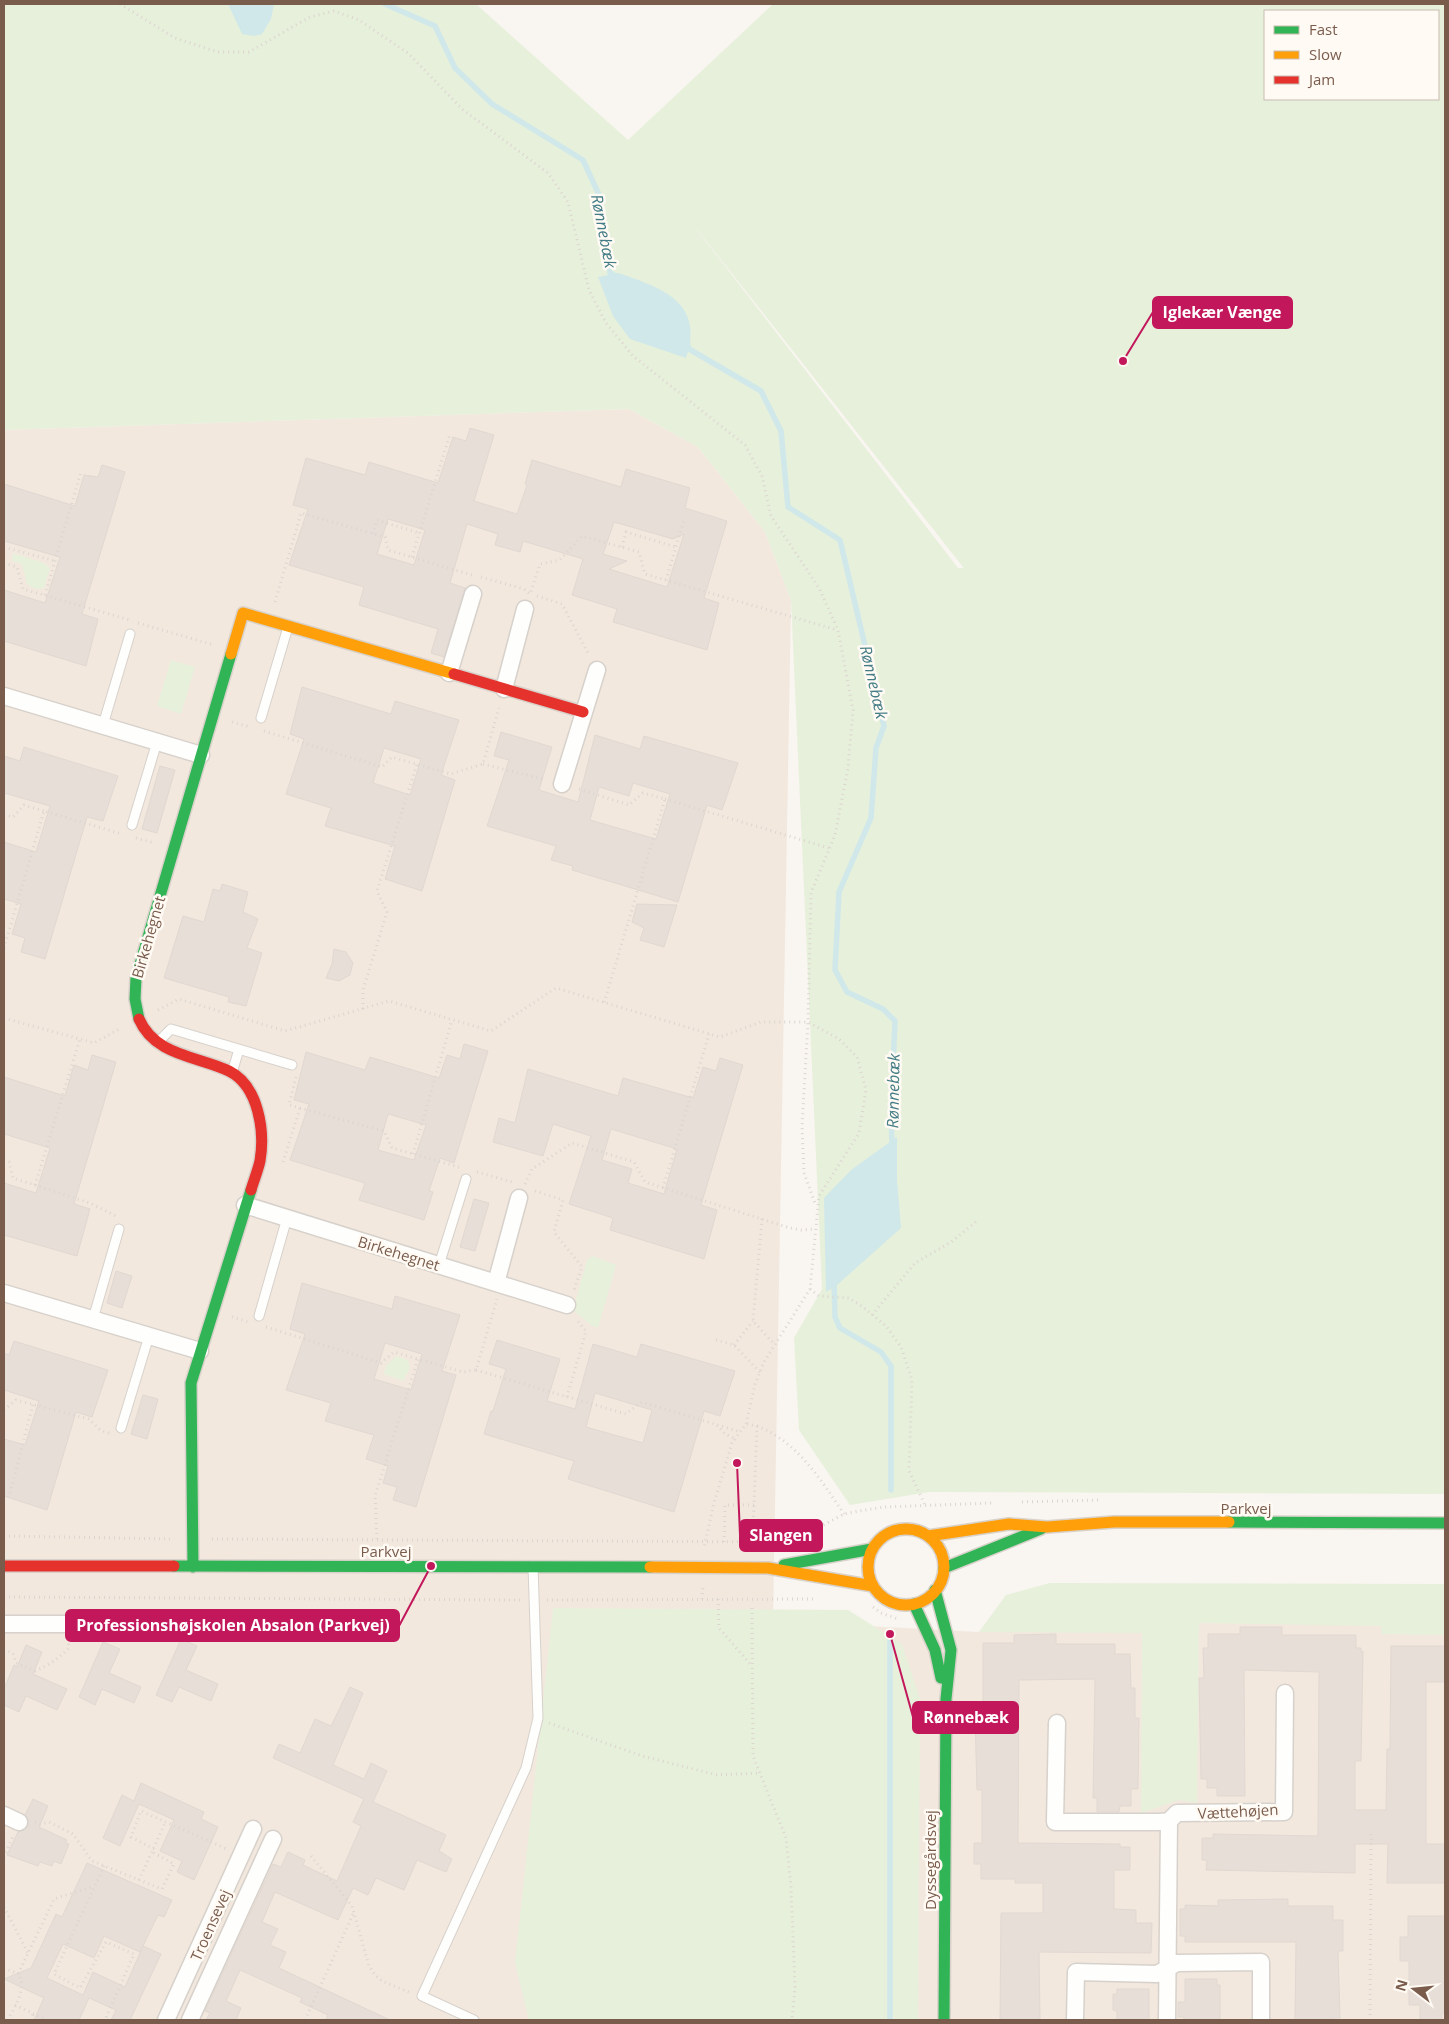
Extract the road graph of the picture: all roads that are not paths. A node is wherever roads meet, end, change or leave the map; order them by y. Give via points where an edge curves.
1 (473, 594) road end
2 (528, 601) road end
3 (288, 626) junction
4 (130, 634) dead end
5 (597, 670) road end
6 (449, 673) junction
7 (504, 689) junction
8 (4, 696) edge
9 (583, 712) junction
10 (261, 718) dead end
11 (103, 725) junction
12 (157, 742) junction
13 (202, 755) junction
14 (562, 784) road end
15 (132, 825) dead end
16 (157, 1043) junction
17 (239, 1049) junction
18 (292, 1065) road end
19 (232, 1073) junction
20 (466, 1178) dead end
21 (521, 1193) road end
22 (246, 1205) junction
23 (287, 1218) junction
24 (119, 1229) road end
25 (439, 1265) junction
26 (499, 1283) junction
27 (4, 1293) edge
28 (567, 1305) road end
29 (93, 1319) junction
30 (259, 1321) road end
31 (149, 1336) junction
32 (200, 1351) junction
33 (121, 1428) road end
34 (1445, 1523) edge
35 (1047, 1527) junction
36 (928, 1536) junction
37 (872, 1549) junction
38 (4, 1566) edge
39 (533, 1566) junction
40 (193, 1567) junction
41 (768, 1568) junction
42 (944, 1568) junction
43 (873, 1586) junction
44 (935, 1590) junction
45 (914, 1604) junction
46 (4, 1624) edge
47 (194, 1624) dead end
48 (1285, 1693) dead end
49 (946, 1699) junction
50 (1057, 1723) dead end
51 (4, 1815) edge
52 (19, 1822) road end
53 (1169, 1822) junction
54 (253, 1830) dead end
55 (273, 1839) dead end
56 (1168, 1966) junction
57 (166, 2020) edge
58 (190, 2020) edge
59 (474, 2020) edge
60 (944, 2020) edge
61 (1075, 2020) edge
62 (1167, 2020) edge
63 (1261, 2020) edge

1 - 6 street
2 - 7 street
3 - 6 street, Birkehegnet
3 - 10 lane
3 - 13 street, Birkehegnet via 242,613
4 - 11 lane
5 - 9 street
6 - 7 street, Birkehegnet
7 - 9 street, Birkehegnet
8 - 11 street
9 - 14 street
11 - 12 street
12 - 13 street
12 - 15 lane
13 - 16 street, Birkehegnet via 136,978 134,997 138,1020
16 - 17 lane via 171,1029
16 - 19 street, Birkehegnet
17 - 18 lane
17 - 19 lane
19 - 22 street, Birkehegnet via 258,1108 262,1131 260,1161
20 - 25 lane
21 - 26 street
22 - 23 street, Birkehegnet
22 - 32 street, Birkehegnet
23 - 25 street, Birkehegnet
23 - 30 lane
24 - 29 lane
25 - 26 street, Birkehegnet
26 - 28 street, Birkehegnet
27 - 29 street
29 - 31 street
31 - 32 street
31 - 33 lane
32 - 40 street, Birkehegnet via 191,1383
34 - 35 street, Parkvej via 1114,1522
35 - 36 street, Parkvej via 1009,1524
35 - 42 street, Parkvej
36 - 37 street via 911,1529 901,1529 884,1535
36 - 42 street via 940,1550
37 - 41 street, Parkvej
37 - 43 street via 867,1568
38 - 40 street, Parkvej
39 - 40 street, Parkvej
39 - 41 street, Parkvej
39 - 59 lane via 538,1718 526,1768 422,1996
41 - 43 street, Parkvej
42 - 44 street via 942,1580
43 - 45 street via 895,1604
44 - 45 street
44 - 49 street, Dyssegårdsvej via 952,1650
45 - 49 street, Dyssegårdsvej via 935,1650
46 - 47 street
48 - 53 street, Vættehøjen via 1284,1812 1177,1813
49 - 60 street, Dyssegårdsvej
50 - 53 street, Vættehøjen via 1055,1822
51 - 52 street
53 - 56 street
54 - 57 street, Troensevej
55 - 58 street, Troensevej
56 - 61 street via 1157,1974 1076,1972
56 - 62 street
56 - 63 street via 1178,1963 1261,1962

